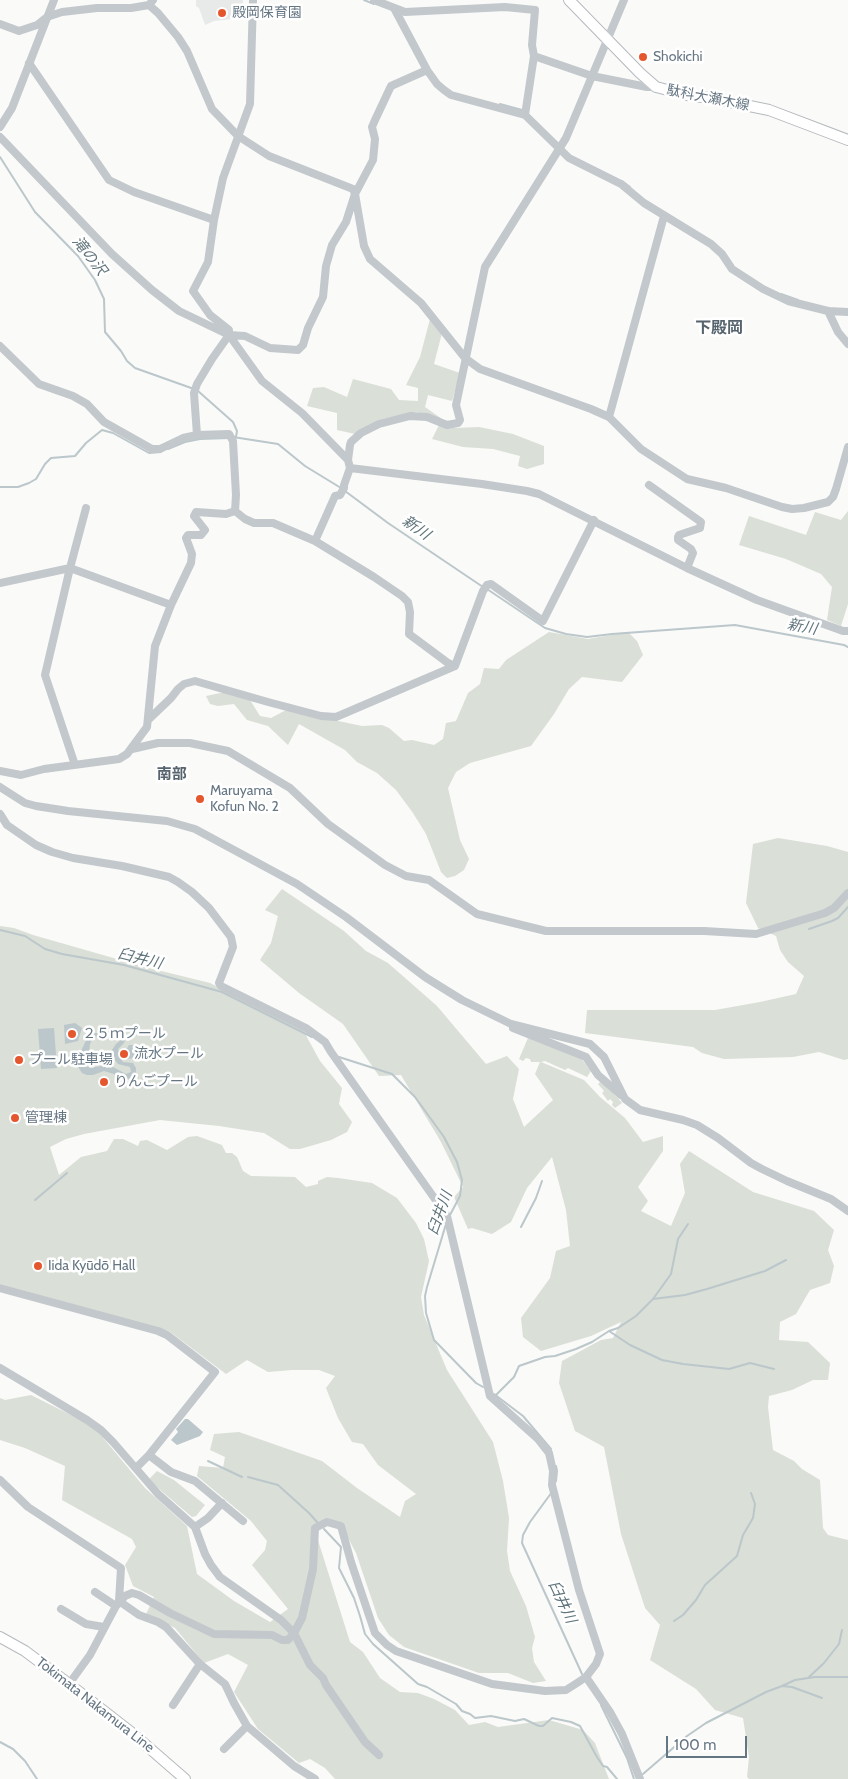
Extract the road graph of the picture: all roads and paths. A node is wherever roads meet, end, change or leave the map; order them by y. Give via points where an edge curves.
1 (54, 0) edge
2 (253, 0) edge
3 (374, 0) edge
4 (569, 0) edge
5 (624, 0) edge
6 (151, 2) edge
7 (394, 8) junction
8 (47, 17) junction
9 (0, 24) edge
10 (607, 39) junction
11 (534, 56) junction
12 (30, 64) junction
13 (427, 70) junction
14 (592, 76) junction
15 (656, 87) junction
16 (525, 112) junction
17 (0, 127) edge
18 (238, 136) junction
19 (0, 137) edge
20 (848, 140) edge
21 (559, 148) junction
22 (355, 194) junction
23 (664, 216) junction
24 (214, 220) junction
25 (828, 311) junction
26 (848, 312) edge
27 (229, 334) junction
28 (848, 344) edge
29 (0, 346) edge
30 (465, 358) junction
31 (609, 417) junction
32 (197, 435) junction
33 (848, 448) edge
34 (349, 464) junction
35 (649, 485) dead end
36 (86, 508) dead end
37 (235, 511) junction
38 (594, 520) junction
39 (315, 540) junction
40 (70, 568) junction
41 (687, 568) junction
42 (0, 583) edge
43 (171, 606) junction
44 (848, 631) edge
45 (455, 666) junction
46 (148, 720) junction
47 (132, 749) junction
48 (75, 764) junction
49 (0, 771) edge
50 (0, 786) edge
51 (0, 814) edge
52 (848, 893) edge
53 (511, 1024) junction
54 (625, 1099) junction
55 (848, 1211) edge
56 (0, 1288) edge
57 (0, 1368) edge
58 (149, 1455) junction
59 (136, 1468) junction
60 (0, 1480) edge
61 (222, 1503) junction
62 (244, 1520) dead end
63 (195, 1527) junction
64 (95, 1592) dead end
65 (117, 1604) junction
66 (60, 1609) dead end
67 (104, 1628) junction
68 (294, 1633) junction
69 (0, 1637) edge
70 (200, 1664) junction
71 (586, 1677) junction
72 (69, 1684) junction
73 (173, 1705) dead end
74 (247, 1726) junction
75 (224, 1749) dead end
76 (379, 1754) dead end
77 (185, 1779) edge
78 (315, 1779) edge
79 (640, 1779) edge

1 - 8 street
2 - 18 street via 250,104
3 - 7 street
4 - 10 main road, 駄科大瀬木線
5 - 10 street
6 - 8 street via 121,9 79,9
6 - 18 street via 188,51 212,109
7 - 11 street via 405,12 505,6 535,10
7 - 13 street
8 - 9 street via 37,25 19,31
8 - 12 street
10 - 14 street
10 - 15 main road, 駄科大瀬木線
11 - 14 street
11 - 16 street
12 - 17 street via 12,108
12 - 24 street via 110,180 134,192
13 - 16 street via 451,95
13 - 22 street via 391,86 372,127 375,139 373,160
14 - 15 street
14 - 21 street
15 - 20 main road, 駄科大瀬木線 via 769,110
16 - 21 street
18 - 22 street via 269,156 353,189
18 - 24 street via 223,178
19 - 27 street via 93,235 152,290 179,311
21 - 23 street via 569,158 621,184
21 - 30 street via 485,267
22 - 27 street via 346,222 332,245 323,297 303,345 298,350 270,348 245,336
22 - 30 street via 364,246 370,259 421,303
23 - 25 street via 711,244 732,269 751,282 788,301
23 - 31 street
24 - 27 street via 208,262 193,291 210,315 229,330
25 - 26 street
25 - 28 street
27 - 32 street via 195,389
27 - 34 street via 262,381 302,413
29 - 32 street via 38,384 73,396 87,404 104,422 152,449
30 - 31 street via 480,370
30 - 34 street via 456,405 458,423 447,425 427,417 410,416 379,424 351,442
31 - 33 street via 641,449 687,479 792,509 828,502 833,497
32 - 37 street via 230,437
34 - 38 street via 526,491
34 - 39 street via 343,490 335,496
35 - 41 street via 701,522 700,528 678,537 693,553
36 - 40 street
37 - 39 street via 254,523 273,523
37 - 43 street via 226,514 196,512 194,516 205,530 201,535 188,535 186,538 192,554
38 - 41 street
38 - 45 street via 544,621 492,584 485,588
39 - 45 street via 402,596 408,602 410,612 409,634
40 - 42 street
40 - 43 street
40 - 48 street via 45,675
41 - 44 street via 757,600
43 - 46 street via 155,646
45 - 46 street via 336,718 195,681 184,684
46 - 47 street via 147,728
47 - 48 street via 119,759
47 - 52 street via 158,743 190,743 228,751 290,788 328,824 385,866 406,876 429,880 477,914 546,931 756,934 825,913
48 - 49 street via 21,775
50 - 53 street via 25,803 36,806 167,821 195,830 297,884 425,977
51 - 71 street via 7,825 52,852 169,878 192,892 209,908 233,942 219,983 221,986 306,1028 326,1042 447,1216 490,1396 549,1454 552,1485 579,1590 600,1648 596,1664
53 - 54 street via 514,1029 586,1057 598,1075
53 - 54 street via 590,1044 604,1057
54 - 55 street via 640,1110 697,1125 751,1163 831,1199
56 - 58 street via 158,1330 214,1372
57 - 59 street via 101,1430
58 - 59 street
58 - 61 street via 171,1472 195,1481
59 - 63 street via 158,1494
60 - 65 street via 28,1507 121,1568
61 - 62 street
61 - 63 street
63 - 68 street via 205,1554 220,1577 281,1620
64 - 65 street
65 - 67 street
65 - 68 street via 125,1596 139,1594 214,1634 272,1635 288,1640
65 - 70 street via 166,1627
66 - 67 street via 86,1624
67 - 72 street
68 - 71 street via 302,1618 313,1569 316,1528 327,1522 341,1526 376,1633 396,1651 492,1684 545,1692 566,1690
68 - 76 street via 310,1665 323,1678 365,1742
69 - 72 main road, Tokimata Nakamura Line via 25,1651
70 - 73 street
70 - 74 street via 225,1684
71 - 79 street via 622,1734
72 - 77 main road, Tokimata Nakamura Line
74 - 75 street
74 - 78 street via 294,1766

